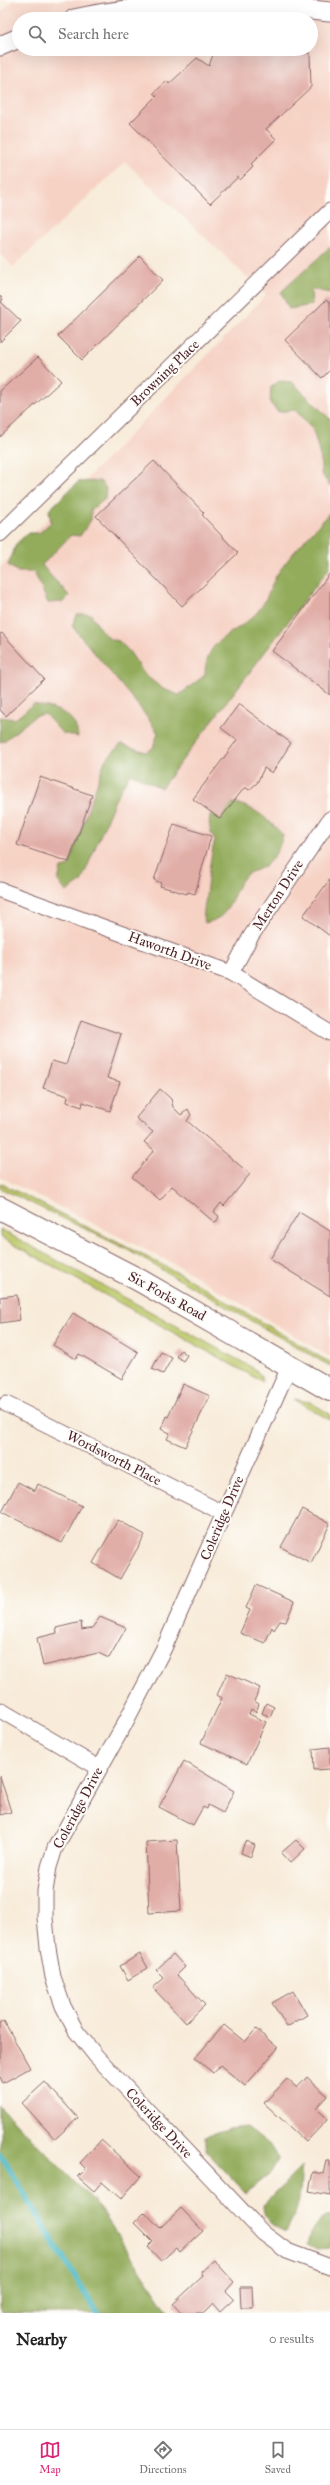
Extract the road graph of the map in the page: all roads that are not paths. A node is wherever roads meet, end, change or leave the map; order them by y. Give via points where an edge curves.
1 (100, 12) edge
2 (330, 12) edge
3 (12, 41) edge
4 (0, 46) edge
5 (330, 211) edge
6 (3, 525) edge
7 (330, 819) edge
8 (0, 890) edge
9 (231, 973) junction
10 (330, 1033) edge
11 (0, 1208) edge
12 (290, 1365) junction
13 (330, 1390) edge
14 (6, 1404) dead end
15 (223, 1513) junction
16 (0, 1710) edge
17 (99, 1768) junction
18 (330, 2267) edge

1 - 2 street via 169,2 260,4
3 - 4 street
5 - 6 street, Browning Place
7 - 9 street, Merton Drive via 251,936
8 - 9 street, Haworth Drive
9 - 10 street, Haworth Drive
11 - 12 main road, Six Forks Road via 139,1280
12 - 13 main road, Six Forks Road
12 - 15 street, Coleridge Drive
14 - 15 street, Wordsworth Place
15 - 17 street, Coleridge Drive via 164,1648
16 - 17 street
17 - 18 street, Coleridge Drive via 55,1848 45,1891 48,1948 53,1977 63,2006 76,2031 96,2056 262,2233 287,2251

